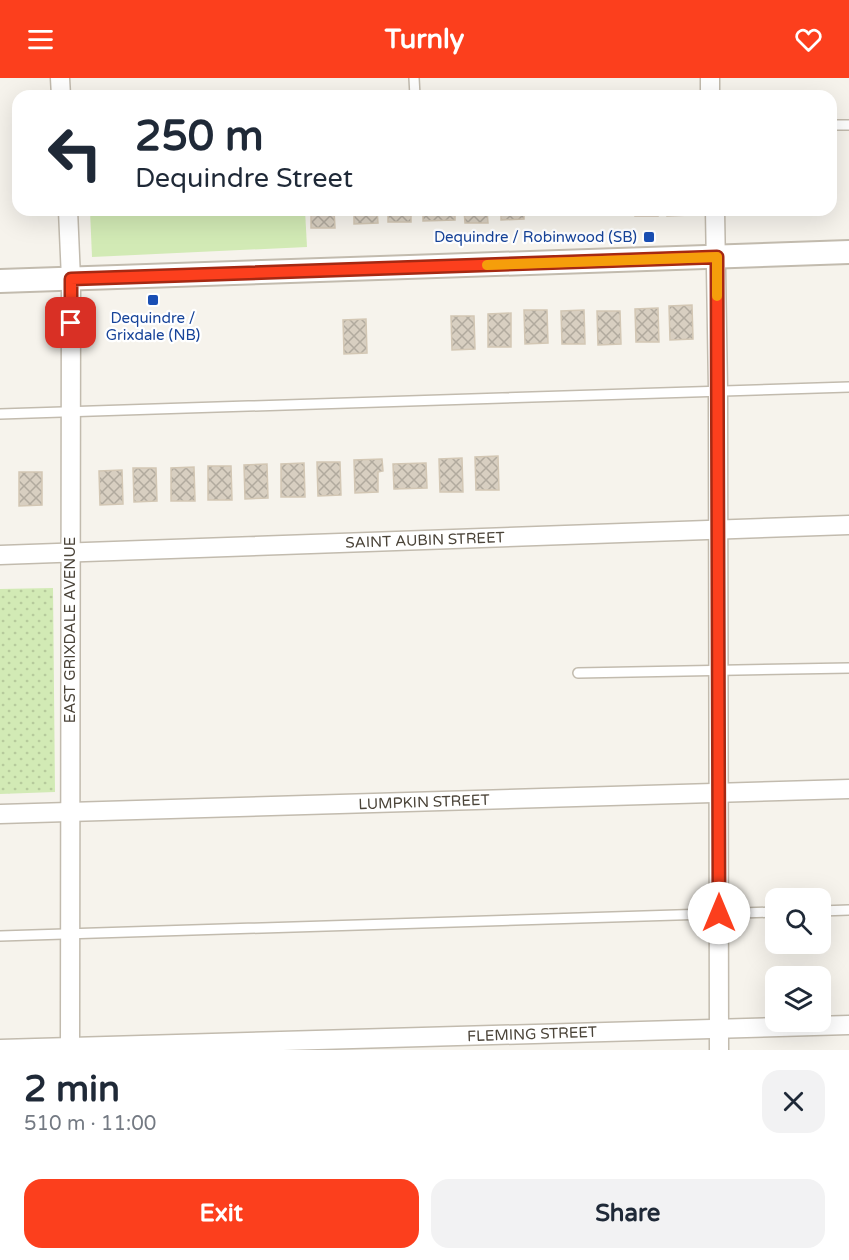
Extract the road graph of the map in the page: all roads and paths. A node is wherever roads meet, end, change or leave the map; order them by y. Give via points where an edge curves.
1 (68, 216) edge
2 (715, 216) edge
3 (849, 252) edge
4 (717, 257) junction
5 (71, 279) junction
6 (0, 281) edge
7 (849, 387) edge
8 (718, 392) junction
9 (71, 411) junction
10 (0, 414) edge
11 (849, 525) edge
12 (718, 530) junction
13 (70, 552) junction
14 (0, 555) edge
15 (849, 668) edge
16 (718, 671) junction
17 (578, 673) dead end
18 (849, 789) edge
19 (719, 793) junction
20 (70, 812) junction
21 (0, 814) edge
22 (849, 910) edge
23 (831, 911) edge
24 (765, 912) edge
25 (719, 913) junction
26 (70, 934) junction
27 (0, 936) edge
28 (849, 1025) edge
29 (719, 1029) junction
30 (70, 1048) edge
31 (0, 1049) edge
32 (719, 1050) edge

1 - 5 street, EAST GRIXDALE AVENUE
2 - 4 street
3 - 4 street
4 - 5 street
4 - 8 street
5 - 6 street
5 - 9 street, EAST GRIXDALE AVENUE
7 - 8 lane
8 - 9 lane
8 - 12 street
9 - 10 lane
9 - 13 street, EAST GRIXDALE AVENUE
11 - 12 street, SAINT AUBIN STREET
12 - 13 street, SAINT AUBIN STREET
12 - 16 street
13 - 14 street, SAINT AUBIN STREET
13 - 20 street, EAST GRIXDALE AVENUE
15 - 16 lane
16 - 17 lane
16 - 19 street
18 - 19 street, LUMPKIN STREET
19 - 20 street, LUMPKIN STREET
19 - 25 street
20 - 21 street, LUMPKIN STREET
20 - 26 street, EAST GRIXDALE AVENUE
22 - 23 lane
24 - 25 lane
25 - 26 lane
25 - 29 street
26 - 27 lane
26 - 30 street, EAST GRIXDALE AVENUE
28 - 29 street, FLEMING STREET
29 - 30 street, FLEMING STREET
29 - 32 street
30 - 31 street, FLEMING STREET

